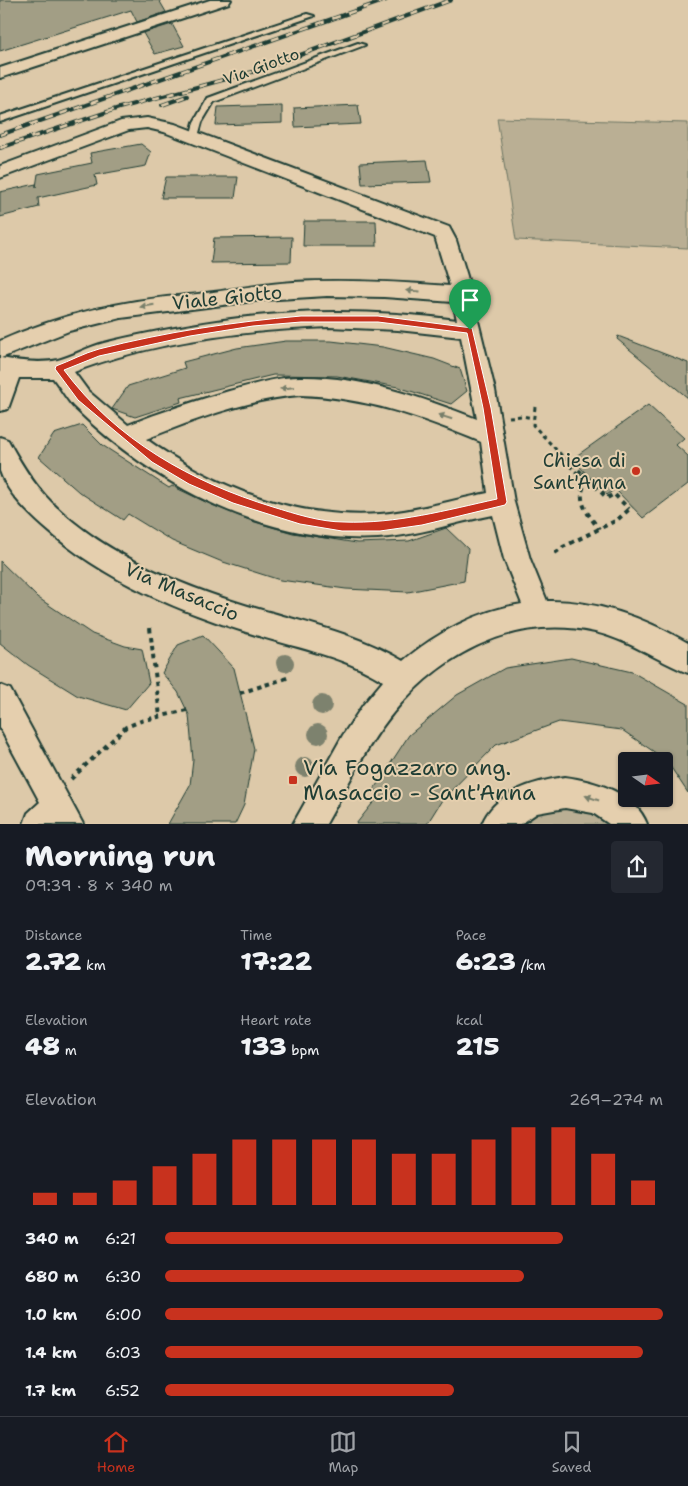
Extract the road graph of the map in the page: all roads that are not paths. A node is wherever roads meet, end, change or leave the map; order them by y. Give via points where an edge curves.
1 (224, 0) edge
2 (310, 16) dead end
3 (361, 45) dead end
4 (0, 74) edge
5 (0, 119) edge
6 (194, 138) junction
7 (0, 172) edge
8 (461, 295) junction
9 (470, 330) junction
10 (4, 362) edge
11 (59, 369) junction
12 (0, 402) edge
13 (490, 435) junction
14 (125, 437) junction
15 (0, 447) edge
16 (502, 502) junction
17 (539, 614) junction
18 (688, 659) edge
19 (405, 678) junction
20 (0, 700) edge
21 (54, 813) edge
22 (308, 824) edge
23 (497, 824) edge
24 (632, 824) edge

1 - 4 street
2 - 5 lane
3 - 6 lane, Via Giotto via 211,100 198,122
6 - 7 street via 147,123 120,127
6 - 8 street via 438,229 446,240
8 - 9 street
8 -> 10 street, Viale Giotto via 326,288 174,302 74,320 29,337
9 - 11 street, Viale Giotto via 378,319 294,319 190,334 98,353
9 - 13 street via 484,390
10 - 11 street, Viale Giotto
10 - 12 street
11 - 14 street via 80,398
13 -> 14 street via 382,397 336,388 298,386 188,412
13 - 16 street
14 - 16 street via 175,472 213,491 265,510 322,524 361,527 398,524
15 - 19 street, Via Masaccio via 12,473 49,519 86,546 184,595 365,655
16 - 17 street via 518,559
17 - 18 street via 566,614 609,624 657,641
17 - 19 street via 505,620 468,634 426,660
19 - 22 street via 374,713
20 - 21 street via 10,715
24 -> 23 street via 612,805 566,792 553,792 527,800

